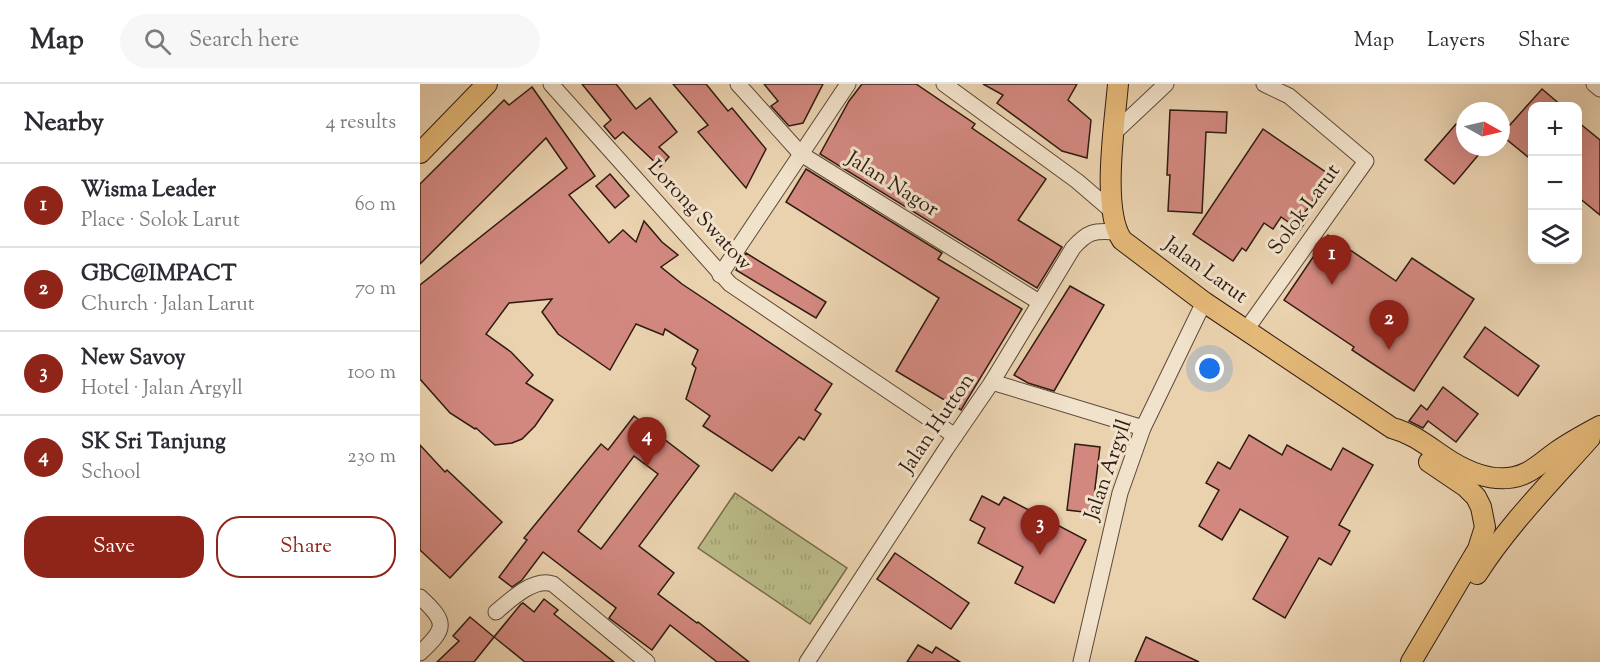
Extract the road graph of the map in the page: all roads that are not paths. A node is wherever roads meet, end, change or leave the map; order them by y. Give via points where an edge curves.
1 (487, 84) edge
2 (551, 84) edge
3 (738, 84) edge
4 (848, 84) edge
5 (944, 84) edge
6 (1118, 84) edge
7 (1166, 84) edge
8 (1264, 84) edge
9 (1594, 84) edge
10 (1600, 89) edge
11 (1114, 132) junction
12 (420, 153) edge
13 (801, 154) junction
14 (1112, 170) junction
15 (1077, 181) junction
16 (1112, 211) junction
17 (1116, 231) junction
18 (720, 275) junction
19 (1040, 302) junction
20 (1204, 302) junction
21 (1246, 330) junction
22 (992, 382) junction
23 (1600, 426) edge
24 (1143, 428) junction
25 (1392, 428) junction
26 (955, 436) junction
27 (420, 597) edge
28 (496, 612) dead end
29 (420, 653) edge
30 (647, 662) edge
31 (807, 662) edge
32 (1081, 662) edge
33 (1411, 662) edge
34 (1426, 662) edge

1 - 12 main road
2 - 18 street, Lorong Swatow
3 - 13 street, Jalan Nagor
4 - 13 street
5 - 15 street
6 - 11 main road
7 - 11 street
8 - 21 street, Solok Larut via 1289,96 1366,161
9 - 10 street
11 - 14 main road
13 - 18 street
13 - 19 street, Jalan Nagor
14 - 15 street via 1100,185
14 - 16 main road
15 - 16 street
16 - 17 main road
17 - 19 street, Jalan Hutton via 1091,232 1072,248
17 - 20 main road, Jalan Larut via 1122,240
18 - 26 street, Lorong Swatow
19 - 22 street, Jalan Hutton
20 - 21 main road, Jalan Larut
20 - 24 street, Jalan Argyll
21 - 25 main road, Jalan Larut
22 - 24 street
22 - 26 street, Jalan Hutton
23 - 25 main road, Jalan Larut via 1527,473 1507,478 1478,475 1407,432
23 - 34 main road via 1495,549
24 - 32 street, Jalan Argyll via 1112,523
25 - 33 main road, Jalan Larut via 1404,444 1476,497 1485,527 1478,549
26 - 31 street, Jalan Hutton
27 - 29 street via 437,613 440,628 436,638
28 - 30 street via 540,583 553,584

